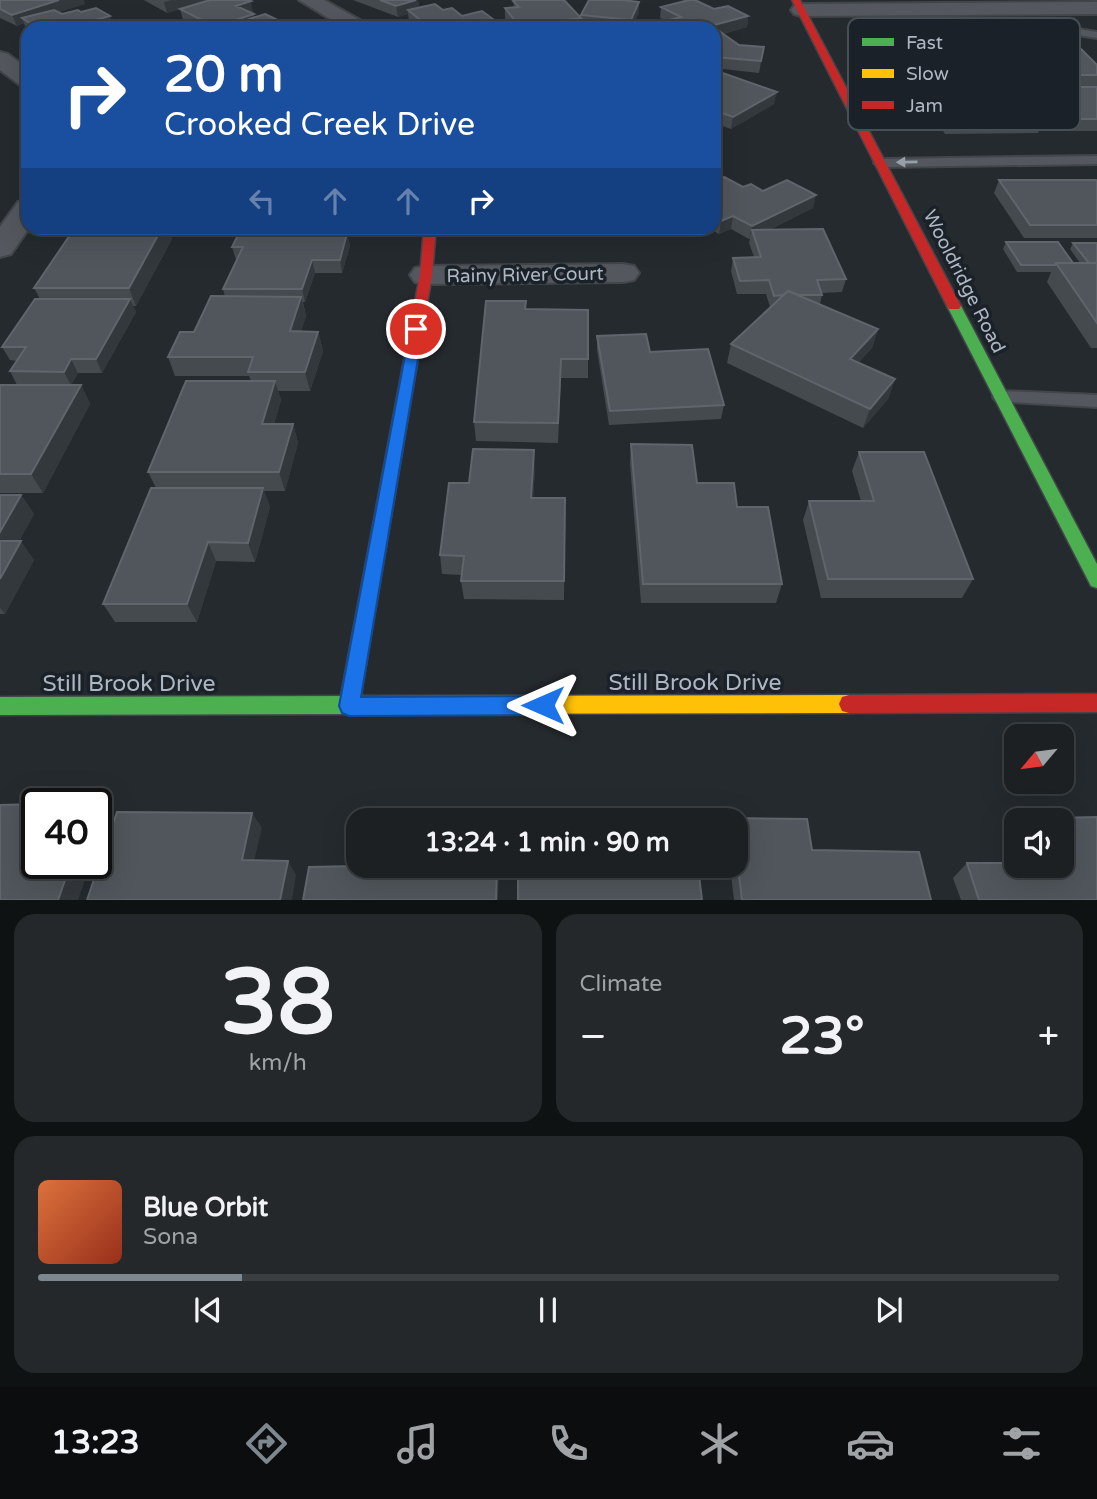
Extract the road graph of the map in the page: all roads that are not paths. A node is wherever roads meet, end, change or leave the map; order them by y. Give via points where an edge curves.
1 (309, 0) edge
2 (799, 5) edge
3 (1097, 8) edge
4 (347, 21) edge
5 (0, 59) edge
6 (21, 75) edge
7 (848, 99) edge
8 (864, 130) edge
9 (1097, 160) edge
10 (881, 163) junction
11 (21, 218) edge
12 (429, 235) edge
13 (0, 248) edge
14 (623, 273) dead end
15 (426, 275) junction
16 (1002, 397) junction
17 (1097, 401) edge
18 (1097, 581) edge
19 (1097, 703) edge
20 (0, 706) edge
21 (349, 706) junction

1 - 4 street
2 - 3 street
2 - 7 street, Wooldridge Road
5 - 6 street
8 - 10 street, Wooldridge Road
9 -> 10 lane
10 - 16 street, Wooldridge Road
11 - 13 street
12 - 15 street
14 - 15 street, Rainy River Court
15 - 21 street
16 - 17 lane
16 - 18 street, Wooldridge Road
19 - 21 street, Still Brook Drive
20 - 21 street, Still Brook Drive

